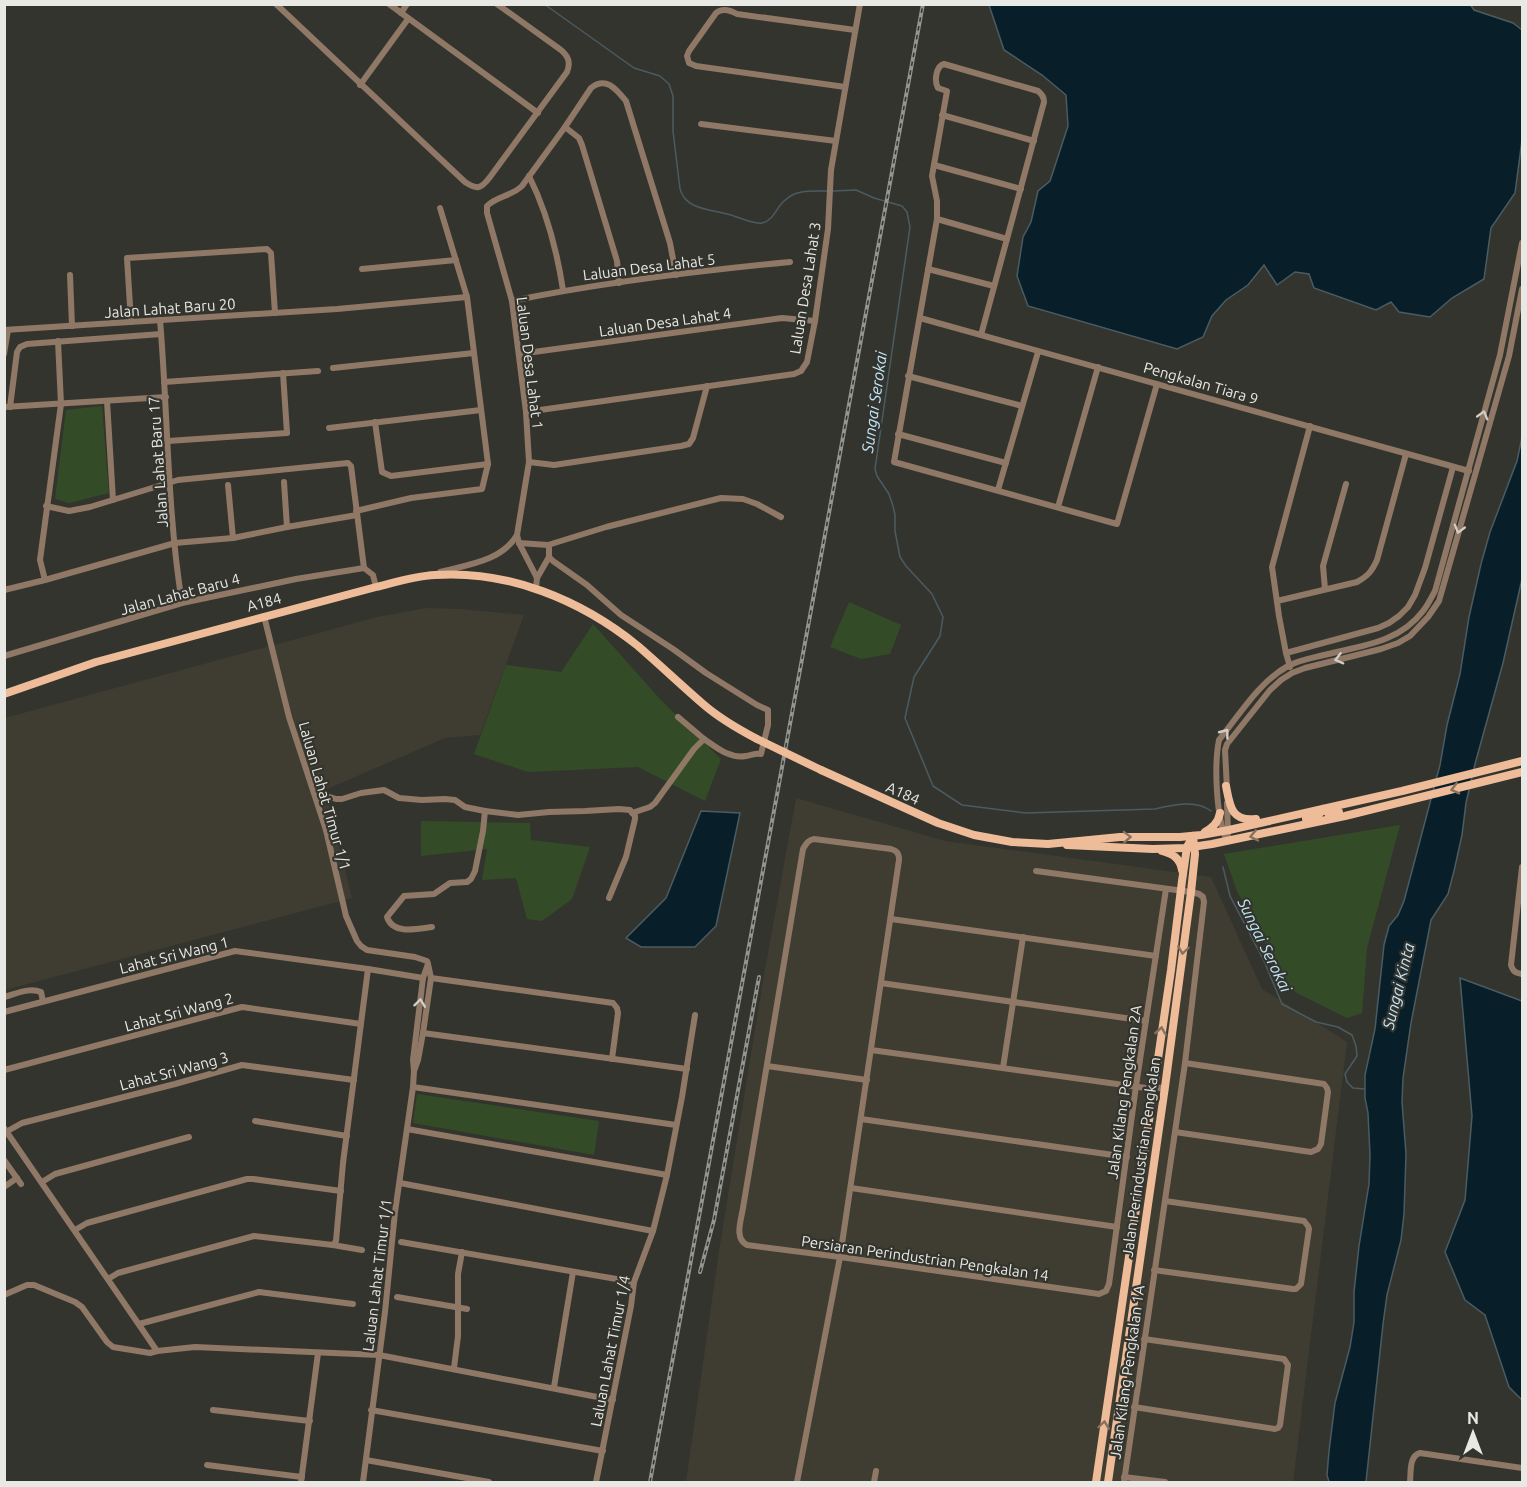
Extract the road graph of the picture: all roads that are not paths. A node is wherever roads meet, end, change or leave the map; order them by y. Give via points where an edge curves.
1 (276, 4) edge
2 (389, 4) edge
3 (407, 4) edge
4 (497, 4) edge
5 (860, 4) edge
6 (401, 13) junction
7 (408, 19) junction
8 (855, 30) junction
9 (360, 84) junction
10 (845, 87) junction
11 (538, 113) junction
12 (942, 116) junction
13 (701, 124) dead end
14 (565, 127) junction
15 (836, 141) junction
16 (1034, 141) junction
17 (934, 165) junction
18 (529, 176) junction
19 (1021, 189) junction
20 (440, 208) dead end
21 (937, 219) junction
22 (1007, 239) junction
23 (1522, 243) edge
24 (456, 260) junction
25 (790, 262) dead end
26 (362, 269) dead end
27 (928, 269) junction
28 (70, 275) dead end
29 (676, 275) junction
30 (619, 283) junction
31 (994, 286) junction
32 (1522, 289) edge
33 (563, 290) junction
34 (467, 297) junction
35 (512, 301) junction
36 (275, 313) junction
37 (920, 318) junction
38 (160, 320) junction
39 (814, 321) junction
40 (131, 322) junction
41 (72, 326) junction
42 (6, 330) edge
43 (161, 334) junction
44 (981, 335) junction
45 (58, 341) junction
46 (1038, 352) junction
47 (474, 353) junction
48 (4, 354) edge
49 (519, 354) junction
50 (1098, 367) junction
51 (333, 368) dead end
52 (318, 371) dead end
53 (283, 374) junction
54 (908, 375) junction
55 (164, 382) junction
56 (1157, 384) junction
57 (707, 386) junction
58 (166, 397) junction
59 (107, 401) junction
60 (61, 404) junction
61 (1022, 406) junction
62 (7, 407) edge
63 (481, 410) junction
64 (526, 412) junction
65 (375, 422) junction
66 (1310, 426) junction
67 (329, 428) dead end
68 (898, 434) junction
69 (168, 441) junction
70 (1406, 454) junction
71 (529, 462) junction
72 (1006, 463) junction
73 (488, 464) junction
74 (1453, 467) junction
75 (1467, 471) junction
76 (1475, 473) junction
77 (284, 482) dead end
78 (170, 483) junction
79 (1346, 484) dead end
80 (228, 485) dead end
81 (998, 490) junction
82 (113, 500) junction
83 (46, 506) junction
84 (1058, 507) junction
85 (356, 513) junction
86 (781, 517) dead end
87 (287, 527) junction
88 (517, 535) junction
89 (233, 538) junction
90 (175, 543) junction
91 (519, 543) junction
92 (548, 545) junction
93 (549, 557) junction
94 (364, 568) junction
95 (441, 572) dead end
96 (537, 578) junction
97 (45, 580) junction
98 (376, 587) junction
99 (536, 588) junction
100 (1325, 589) junction
101 (4, 590) edge
102 (1277, 601) junction
103 (182, 603) junction
104 (264, 616) junction
105 (1286, 653) junction
106 (4, 656) edge
107 (1290, 665) junction
108 (1292, 673) junction
109 (4, 694) edge
110 (678, 717) dead end
111 (704, 739) junction
112 (1522, 761) edge
113 (1522, 772) edge
114 (1225, 774) junction
115 (1217, 775) junction
116 (1226, 786) junction
117 (314, 792) junction
118 (1402, 802) junction
119 (1323, 809) junction
120 (485, 811) junction
121 (633, 813) junction
122 (1220, 813) junction
123 (1284, 817) junction
124 (1226, 830) junction
125 (1281, 830) junction
126 (1197, 835) junction
127 (1227, 841) junction
128 (1048, 844) junction
129 (1212, 844) junction
130 (1191, 847) junction
131 (1153, 849) junction
132 (1194, 866) junction
133 (1522, 867) edge
134 (1036, 871) dead end
135 (1522, 876) edge
136 (1182, 880) junction
137 (1166, 889) junction
138 (1181, 891) junction
139 (1191, 892) junction
140 (609, 898) dead end
141 (891, 919) junction
142 (1519, 924) edge
143 (432, 927) dead end
144 (1023, 937) junction
145 (1156, 956) junction
146 (428, 964) junction
147 (368, 969) junction
148 (1522, 974) edge
149 (423, 978) junction
150 (431, 978) junction
151 (881, 983) junction
152 (4, 997) edge
153 (43, 1001) junction
154 (1013, 1003) junction
155 (4, 1011) edge
156 (695, 1015) dead end
157 (1146, 1021) junction
158 (361, 1024) junction
159 (423, 1033) junction
160 (871, 1050) junction
161 (612, 1059) junction
162 (1185, 1063) junction
163 (767, 1066) junction
164 (1003, 1068) junction
165 (4, 1070) edge
166 (687, 1070) junction
167 (414, 1071) junction
168 (354, 1080) junction
169 (867, 1080) junction
170 (1136, 1086) junction
171 (412, 1087) junction
172 (1165, 1087) junction
173 (1153, 1089) junction
174 (861, 1119) junction
175 (255, 1121) dead end
176 (676, 1125) junction
177 (407, 1129) junction
178 (5, 1131) edge
179 (1174, 1132) junction
180 (347, 1136) junction
181 (189, 1137) dead end
182 (1127, 1157) junction
183 (4, 1160) edge
184 (667, 1175) junction
185 (42, 1182) junction
186 (400, 1183) junction
187 (4, 1186) edge
188 (851, 1188) junction
189 (341, 1191) junction
190 (1165, 1201) junction
191 (1117, 1227) junction
192 (75, 1230) junction
193 (653, 1231) junction
194 (401, 1242) dead end
195 (333, 1245) junction
196 (362, 1250) dead end
197 (462, 1252) junction
198 (840, 1257) junction
199 (1154, 1270) junction
200 (573, 1272) junction
201 (108, 1279) junction
202 (634, 1282) junction
203 (1099, 1294) joint
204 (4, 1295) edge
205 (397, 1297) dead end
206 (354, 1304) dead end
207 (458, 1307) junction
208 (467, 1309) dead end
209 (139, 1324) junction
210 (1117, 1335) junction
211 (1129, 1337) junction
212 (1144, 1339) junction
213 (157, 1351) junction
214 (318, 1353) junction
215 (379, 1355) junction
216 (453, 1368) junction
217 (1122, 1384) junction
218 (554, 1387) junction
219 (1137, 1387) junction
220 (613, 1400) junction
221 (1134, 1407) junction
222 (213, 1410) dead end
223 (371, 1410) junction
224 (310, 1421) junction
225 (603, 1451) junction
226 (366, 1460) junction
227 (207, 1466) dead end
228 (1522, 1468) edge
229 (876, 1471) dead end
230 (1124, 1479) edge
231 (302, 1480) edge
232 (363, 1482) edge
233 (489, 1482) edge
234 (596, 1482) edge
235 (797, 1482) edge
236 (874, 1482) edge
237 (1096, 1482) edge
238 (1108, 1482) edge
239 (1165, 1482) edge
240 (1410, 1482) edge

1 - 9 street
2 - 6 street
3 - 6 street
4 - 11 street via 567,55 567,72
5 - 8 street, Laluan Desa Lahat 3
6 - 7 street
7 - 9 street
7 - 11 street
8 - 10 street, Laluan Desa Lahat 3
8 - 10 street via 721,10 687,56 689,63 696,66
9 - 11 street via 473,187 484,185
10 - 15 street, Laluan Desa Lahat 3
12 - 16 street
12 - 16 street via 947,90 935,83 938,67 944,64 1042,94 1044,102
12 - 17 street
13 - 15 street
14 - 18 street, Laluan Desa Lahat 1
14 - 29 street, Laluan Desa Lahat 1 via 597,84 615,88 626,101 670,243
14 - 30 street via 582,145 617,261
15 - 39 street, Laluan Desa Lahat 3
16 - 19 street
17 - 19 street
17 - 21 street
18 - 33 street via 540,196
18 - 35 street, Laluan Desa Lahat 1 via 516,192 487,206
19 - 22 street
20 - 24 street
21 - 22 street
21 - 27 street
22 - 31 street
75 -> 23 street via 1500,356
24 - 26 street
24 - 34 street
25 - 29 street, Laluan Desa Lahat 5
27 - 31 street
27 - 37 street
28 - 41 street
29 - 30 street, Laluan Desa Lahat 5
30 - 33 street, Laluan Desa Lahat 5
31 - 44 street
32 - 76 street via 1509,356
33 - 35 street, Laluan Desa Lahat 5
34 - 36 street, Jalan Lahat Baru 20
34 - 47 street
35 - 49 street, Laluan Desa Lahat 1
36 - 38 street, Jalan Lahat Baru 20
36 - 40 street via 271,252 267,249 127,258
37 - 44 street, Pengkalan Tiara 9
37 - 54 street
38 - 40 street, Jalan Lahat Baru 20
38 - 43 street, Jalan Lahat Baru 17
39 - 49 street, Laluan Desa Lahat 4 via 782,318
39 - 57 street, Laluan Desa Lahat 3 via 807,362 801,371
40 - 41 street, Jalan Lahat Baru 20
41 - 42 street, Jalan Lahat Baru 20
42 - 48 street
43 - 45 street
43 - 55 street, Jalan Lahat Baru 17
44 - 46 street, Pengkalan Tiara 9
45 - 60 street
45 - 62 street via 20,347
46 - 50 street, Pengkalan Tiara 9
46 - 61 street
47 - 51 street
47 - 63 street
49 - 64 street, Laluan Desa Lahat 1
50 - 56 street, Pengkalan Tiara 9
50 - 84 street
52 - 53 street
53 - 55 street
53 - 69 street via 287,433
54 - 61 street
54 - 68 street
55 - 58 street, Jalan Lahat Baru 17
56 - 66 street, Pengkalan Tiara 9
56 - 84 street via 1117,524
57 - 64 street, Laluan Desa Lahat 3
57 - 71 street via 689,444 554,465
58 - 59 street
58 - 69 street, Jalan Lahat Baru 17
59 - 60 street
59 - 82 street
60 - 62 street
60 - 83 street
61 - 72 street
63 - 65 street
63 - 73 street
64 - 71 street, Laluan Desa Lahat 1
65 - 67 street
65 - 73 street via 382,472 391,476
66 - 70 street, Pengkalan Tiara 9
66 - 102 street via 1272,567
68 - 72 street
68 - 81 street via 893,461
69 - 78 street, Jalan Lahat Baru 17
70 - 74 street, Pengkalan Tiara 9
70 - 100 street via 1371,572 1357,582
71 - 88 street, Laluan Desa Lahat 1
72 - 81 street
73 - 85 street via 482,489 411,498
74 - 75 street, Pengkalan Tiara 9
74 - 105 street via 1425,568 1408,607 1378,628
75 - 76 street, Pengkalan Tiara 9
75 - 107 street via 1435,591 1413,624 1381,641
76 -> 108 street via 1439,601 1428,617 1398,643
77 - 87 street
78 - 82 street
78 - 85 street via 348,462
78 - 90 street, Jalan Lahat Baru 17
79 - 100 street via 1323,566
80 - 89 street
81 - 84 street
82 - 83 street via 69,511
83 - 97 street via 40,560
85 - 87 street
85 - 94 street
86 - 92 street via 743,499 721,498
87 - 89 street
88 - 91 street, Laluan Desa Lahat 1
88 - 95 street via 507,548 492,557
89 - 90 street
90 - 97 street
90 - 103 street, Jalan Lahat Baru 17
91 - 92 street
91 - 96 street, Laluan Desa Lahat 1
92 - 93 street
93 - 96 street
93 - 111 street via 621,615 768,710 761,754 732,756
94 - 98 street via 373,575
94 - 103 street, Jalan Lahat Baru 4
96 - 99 street
97 - 101 street
98 - 99 main road, A184 via 442,575 496,579
98 - 104 main road, A184
99 - 128 main road, A184, bridge via 613,627 704,706 757,739 959,831 1012,842
100 - 102 street
102 - 105 street
103 - 106 street, Jalan Lahat Baru 4
104 - 109 main road, A184 via 96,662
104 - 117 street, Laluan Lahat Timur 1/1 via 289,717
105 - 107 street
107 - 108 street
115 -> 107 street via 1219,740 1265,682
108 - 114 street via 1270,690 1229,741
110 - 111 street
111 - 121 street via 655,803
112 - 119 main road
113 -> 118 main road
114 - 115 street
114 - 116 street
115 - 122 street
116 - 123 main road via 1231,809 1238,817
116 - 124 street
117 - 120 street via 342,799 384,790 399,798 455,800 465,807
117 - 146 street, Laluan Lahat Timur 1/1 via 346,916 357,941 367,950 416,957
118 - 119 main road via 1331,814
118 - 125 main road
119 - 123 main road
119 - 125 main road via 1318,816
120 - 121 street via 518,815 619,808
120 - 143 street via 471,879 450,883 434,894 404,896 387,917 398,929
121 - 140 street via 626,857
122 - 124 street
122 - 126 main road via 1216,825
123 - 124 main road
124 - 126 main road
124 - 127 street
125 -> 127 main road
128 -> 126 main road
126 - 130 main road, Jalan Perindustrian Pengkalan
127 - 129 main road
128 - 131 main road
129 - 130 main road
129 - 132 main road
130 - 131 main road
130 - 132 main road, Jalan Perindustrian Pengkalan
130 - 136 main road, Jalan Perindustrian Pengkalan
131 - 136 main road via 1176,857 1182,867
132 - 139 main road, Jalan Perindustrian Pengkalan
133 - 135 street
134 - 137 street
135 - 142 street
136 - 138 main road, Jalan Perindustrian Pengkalan
137 - 138 street
137 - 145 street, Jalan Kilang Pengkalan 2A
138 - 139 street
173 -> 138 main road, Jalan Perindustrian Pengkalan
139 - 162 street, Jalan Kilang Pengkalan 1A via 1201,895 1204,902
139 -> 172 main road, Jalan Perindustrian Pengkalan
141 - 144 street
141 - 151 street
141 - 163 street via 899,860 896,851 809,840 803,849
142 - 148 street via 1511,965 1516,974
144 - 145 street
144 - 154 street
145 - 157 street, Jalan Kilang Pengkalan 2A
146 - 149 street, Laluan Lahat Timur 1/1
146 - 150 street, Laluan Lahat Timur 1/1
147 - 149 street, Lahat Sri Wang 1
147 - 153 street, Lahat Sri Wang 1 via 235,951
147 - 158 street
167 -> 149 street, Laluan Lahat Timur 1/1
150 - 159 street, Laluan Lahat Timur 1/1
150 - 161 street via 609,1002 618,1013
151 - 154 street
151 - 160 street
152 - 153 street via 36,990
153 - 155 street, Lahat Sri Wang 1
154 - 157 street
154 - 164 street
156 - 166 street, Laluan Lahat Timur 1/4
157 - 170 street, Jalan Kilang Pengkalan 2A
158 - 165 street, Lahat Sri Wang 2 via 242,1008
158 - 168 street
159 - 161 street
159 - 167 street, Laluan Lahat Timur 1/1
160 - 164 street
160 - 169 street
161 - 166 street
162 - 179 street, Jalan Kilang Pengkalan 1A
162 - 179 street via 1326,1086 1321,1144 1315,1151
163 - 169 street
163 - 198 street, Persiaran Perindustrian Pengkalan 14 via 739,1232 741,1240 747,1245
164 - 170 street
166 - 176 street, Laluan Lahat Timur 1/4
167 - 171 street, Laluan Lahat Timur 1/1
168 - 178 street, Lahat Sri Wang 3 via 242,1065 22,1123
168 - 180 street
169 - 174 street
170 - 173 street
170 - 182 street, Jalan Kilang Pengkalan 2A
171 - 176 street
171 - 177 street, Laluan Lahat Timur 1/1
172 - 173 street
172 - 211 main road, Jalan Perindustrian Pengkalan
173 - 210 main road, Jalan Perindustrian Pengkalan
174 - 182 street
174 - 188 street
175 - 180 street
176 - 184 street, Laluan Lahat Timur 1/4
177 - 184 street
177 - 186 street, Laluan Lahat Timur 1/1
178 - 185 street
179 - 190 street, Jalan Kilang Pengkalan 1A
180 - 189 street
181 - 185 street via 55,1174
182 - 191 street, Jalan Kilang Pengkalan 2A
183 - 187 street via 19,1181
184 - 193 street, Laluan Lahat Timur 1/4
185 - 192 street
186 - 193 street
186 - 215 street, Laluan Lahat Timur 1/1
188 - 191 street
188 - 198 street
189 - 192 street via 247,1179 87,1223
189 - 195 street
190 - 199 street, Jalan Kilang Pengkalan 1A
190 - 199 street via 1304,1221 1309,1229 1301,1284 1296,1289
191 - 203 street, Jalan Kilang Pengkalan 2A via 1109,1284
192 - 201 street
193 - 202 street, Laluan Lahat Timur 1/4
194 - 197 street
195 - 196 street
195 - 201 street via 254,1236
197 - 200 street
197 - 207 street
198 - 203 street, Persiaran Perindustrian Pengkalan 14
198 - 235 street
199 - 212 street, Jalan Kilang Pengkalan 1A
200 - 202 street
200 - 218 street
201 - 209 street
202 - 220 street, Laluan Lahat Timur 1/4
204 - 213 street via 34,1285 82,1307 113,1347
205 - 207 street
206 - 209 street via 259,1292
207 - 208 street
207 - 216 street
209 - 213 street
210 - 211 main road
237 -> 210 main road, Jalan Perindustrian Pengkalan
211 - 217 main road, Jalan Perindustrian Pengkalan
212 - 219 street, Jalan Kilang Pengkalan 1A
212 - 221 street via 1286,1361 1280,1425 1278,1428
213 - 214 street via 195,1347
214 - 215 street
214 - 224 street
215 - 216 street
215 - 223 street, Laluan Lahat Timur 1/1
216 - 218 street
217 - 219 street
217 - 238 main road, Jalan Perindustrian Pengkalan
218 - 220 street
219 - 221 street, Jalan Kilang Pengkalan 1A
220 - 225 street, Laluan Lahat Timur 1/4
221 - 230 street, Jalan Kilang Pengkalan 1A
222 - 224 street
223 - 225 street
223 - 226 street, Laluan Lahat Timur 1/1
224 - 231 street
225 - 234 street, Laluan Lahat Timur 1/4
226 - 232 street, Laluan Lahat Timur 1/1
226 - 233 street
227 - 231 street
228 - 240 street via 1420,1453 1413,1458
229 - 236 street
230 - 239 street

